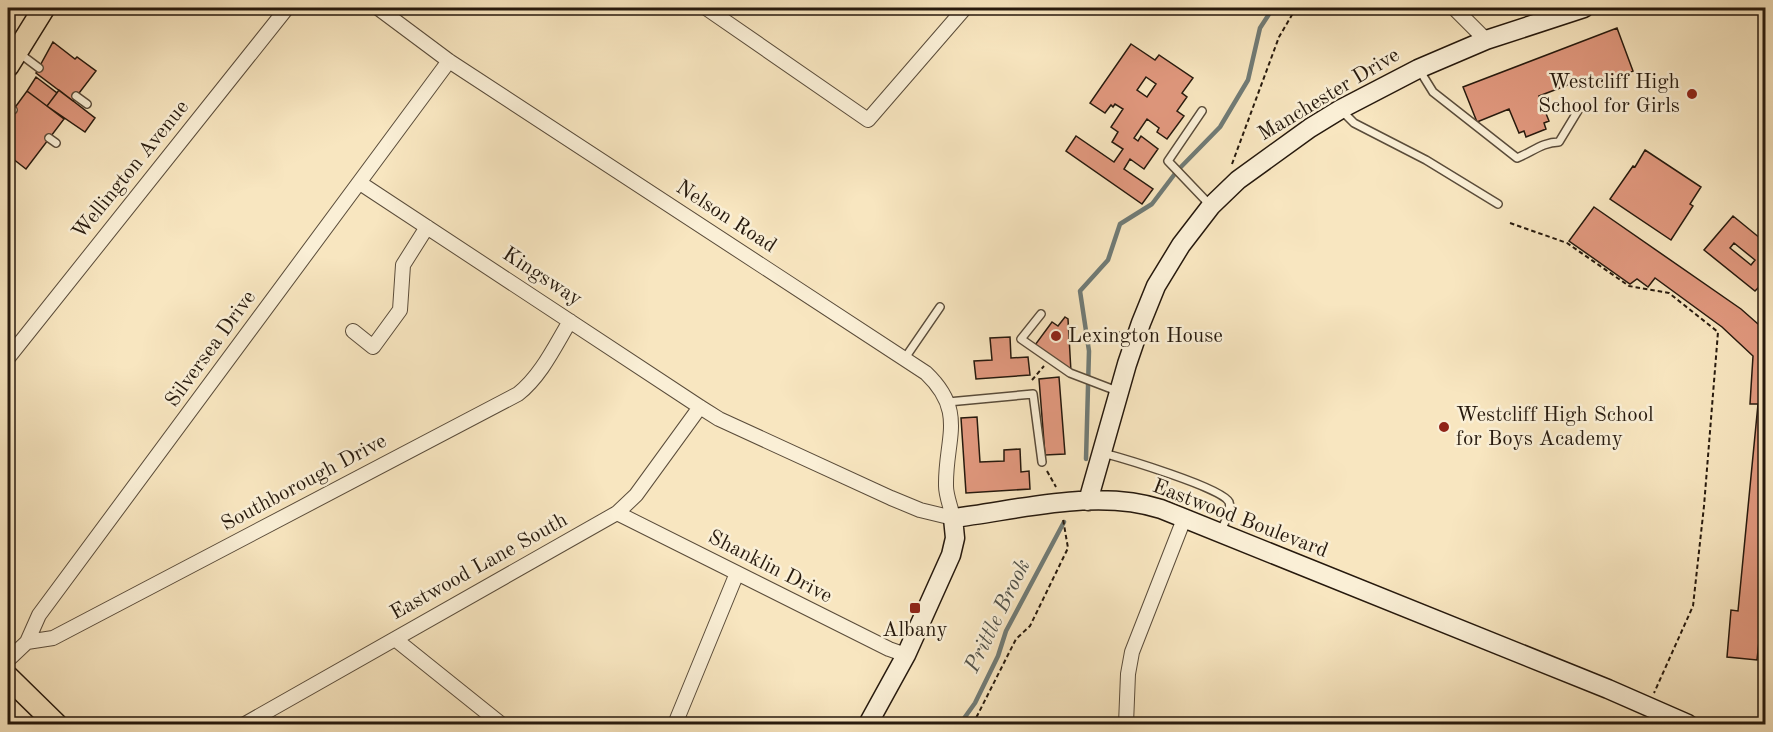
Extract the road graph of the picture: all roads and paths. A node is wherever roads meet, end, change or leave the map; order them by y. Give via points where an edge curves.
1 (44, 8) edge
2 (287, 8) edge
3 (378, 8) edge
4 (706, 8) edge
5 (965, 8) edge
6 (1296, 8) edge
7 (1454, 8) edge
8 (1584, 8) edge
9 (1486, 40) junction
10 (12, 59) edge
11 (448, 61) junction
12 (39, 68) dead end
13 (1418, 69) junction
14 (76, 96) dead end
15 (87, 104) dead end
16 (1579, 108) dead end
17 (1341, 109) junction
18 (1202, 111) dead end
19 (49, 138) dead end
20 (56, 143) dead end
21 (1233, 163) dead end
22 (360, 183) junction
23 (1498, 204) dead end
24 (1211, 206) junction
25 (1510, 223) dead end
26 (427, 227) junction
27 (940, 307) dead end
28 (1041, 314) dead end
29 (570, 321) junction
30 (353, 331) dead end
31 (8, 358) edge
32 (905, 358) junction
33 (1049, 359) junction
34 (1032, 380) dead end
35 (1120, 392) junction
36 (948, 402) junction
37 (700, 408) junction
38 (1101, 452) junction
39 (1042, 462) joint
40 (1088, 501) junction
41 (1061, 502) junction
42 (617, 513) junction
43 (953, 518) junction
44 (1184, 519) junction
45 (1220, 532) junction
46 (737, 573) junction
47 (394, 639) junction
48 (27, 642) junction
49 (906, 655) junction
50 (8, 660) edge
51 (8, 677) edge
52 (1648, 706) junction
53 (256, 722) edge
54 (56, 724) edge
55 (501, 724) edge
56 (675, 724) edge
57 (868, 724) edge
58 (973, 724) edge
59 (1126, 724) edge
60 (1688, 724) edge

1 - 10 main road
2 - 31 street, Wellington Avenue
3 - 11 street, Nelson Road
4 - 5 street via 868,120
6 - 21 path via 1279,37
7 - 9 street
8 - 9 street, Manchester Drive
9 - 13 street, Manchester Drive
10 - 12 lane
11 - 22 street, Silversea Drive
11 - 32 street, Nelson Road
13 - 16 lane via 1433,92 1517,158 1547,142 1559,142
13 - 17 street, Manchester Drive
14 - 15 lane
17 - 23 lane via 1353,123 1426,160
17 - 24 street, Manchester Drive via 1268,157
18 - 24 lane via 1168,161
19 - 20 lane
22 - 26 street, Kingsway
22 - 48 street, Silversea Drive via 39,615
24 - 35 street, Manchester Drive via 1156,286
25 - 52 path via 1568,243 1629,286 1669,293 1718,332 1694,606
26 - 29 street, Kingsway
26 - 30 street via 403,265 400,310 392,322 373,347
27 - 32 lane
28 - 33 lane via 1022,339
29 - 37 street, Kingsway
29 - 48 street, Southborough Drive via 533,380 518,394 53,638
32 - 36 street, Nelson Road via 935,381
33 - 34 path
33 - 35 lane via 1076,376
35 - 38 street, Manchester Drive
36 - 39 lane via 1034,394
36 - 43 street, Nelson Road via 952,429 946,489
37 - 42 street, Eastwood Lane South via 636,495
37 - 43 street, Eastwood Boulevard via 891,498
38 - 40 street, Manchester Drive
38 - 45 lane via 1227,498 1229,513
39 - 41 path
40 - 41 street, Eastwood Boulevard
40 - 44 street, Eastwood Boulevard via 1140,502
41 - 43 street, Eastwood Boulevard
41 - 58 path via 1068,548 1030,626 1016,639
42 - 46 street, Shanklin Drive
42 - 47 street, Eastwood Lane South
43 - 49 street via 955,538 951,555
44 - 45 street, Eastwood Boulevard
44 - 59 street via 1132,652
45 - 52 street, Eastwood Boulevard
46 - 49 street, Shanklin Drive
46 - 56 street
47 - 53 street, Eastwood Lane South
47 - 55 street
48 - 50 street, Silversea Drive
49 - 57 street
51 - 54 main road
52 - 60 street, Eastwood Boulevard

